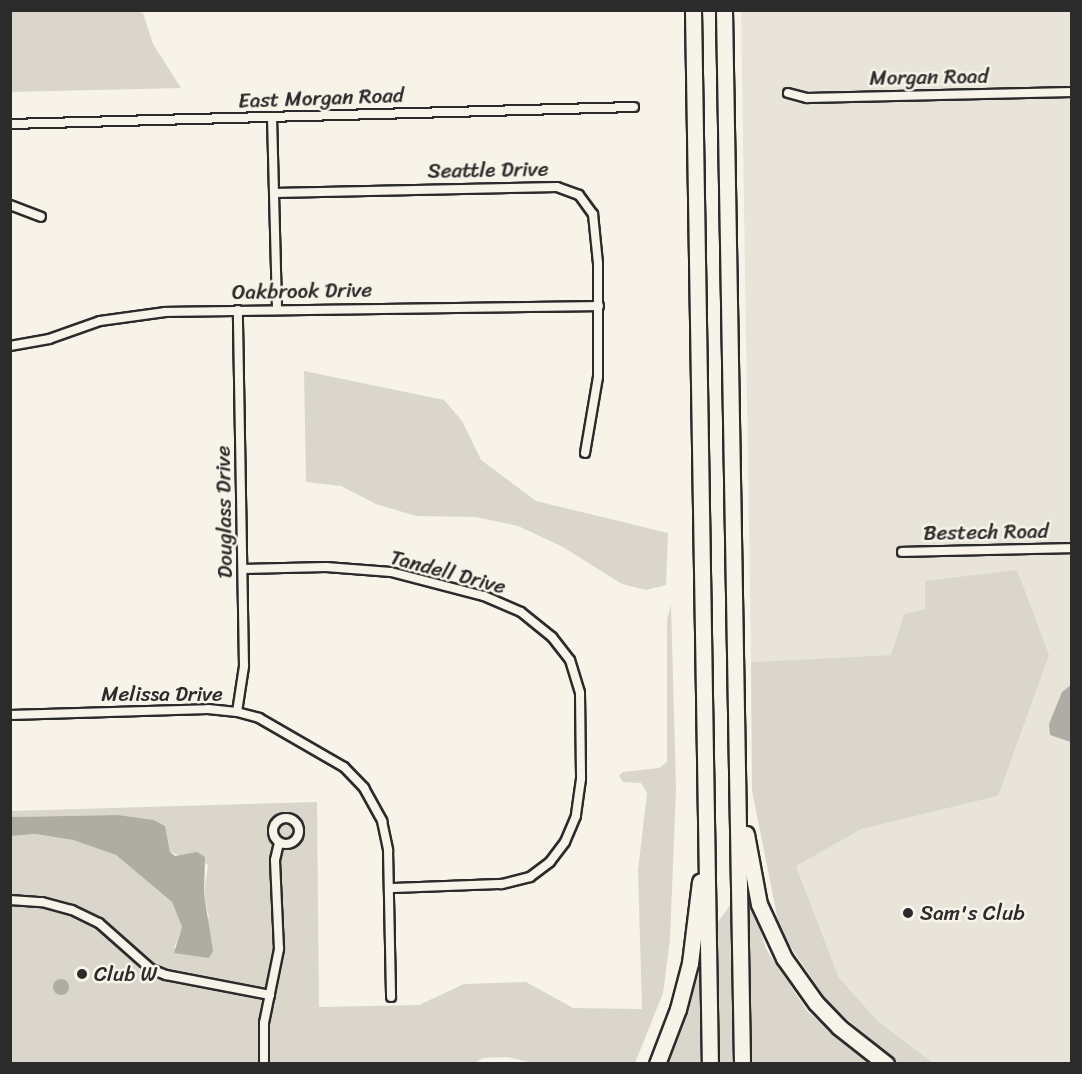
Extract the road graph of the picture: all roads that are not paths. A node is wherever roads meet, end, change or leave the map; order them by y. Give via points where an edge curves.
1 (693, 10) edge
2 (724, 10) edge
3 (1071, 92) edge
4 (788, 93) dead end
5 (634, 106) dead end
6 (272, 117) junction
7 (10, 124) edge
8 (274, 193) junction
9 (10, 205) edge
10 (41, 217) dead end
11 (599, 306) junction
12 (277, 309) junction
13 (238, 310) junction
14 (10, 346) edge
15 (585, 453) dead end
16 (1071, 548) edge
17 (902, 552) dead end
18 (243, 569) junction
19 (237, 712) junction
20 (10, 715) edge
21 (736, 744) junction
22 (707, 835) junction
23 (279, 843) dead end
24 (391, 888) junction
25 (10, 900) edge
26 (270, 994) junction
27 (392, 997) dead end
28 (264, 1064) edge
29 (657, 1064) edge
30 (710, 1064) edge
31 (742, 1064) edge
32 (886, 1064) edge

1 - 22 highway
2 - 21 highway
3 - 4 street, Morgan Road via 807,98
5 - 6 street, East Morgan Road
6 - 7 street, East Morgan Road
6 - 8 street
8 - 11 street, Seattle Drive via 567,189 579,195 593,214
8 - 12 street
9 - 10 street
11 - 12 street, Oakbrook Drive
11 - 15 street, Seattle Drive via 598,377
12 - 13 street, Oakbrook Drive
13 - 14 street, Oakbrook Drive via 128,315
13 - 18 street, Douglass Drive
16 - 17 street, Bestech Road
18 - 19 street, Douglass Drive via 244,666
18 - 24 street, Tandell Drive via 326,567 391,572 484,596 521,612 552,637 570,660 580,693 581,779 576,816 565,842 550,862 530,877 501,884
19 - 20 street, Melissa Drive via 208,709
19 - 24 street, Melissa Drive via 260,718 324,754 364,788 382,821
21 - 31 highway
21 - 32 highway via 752,878 770,932 816,1003 838,1027
22 - 29 highway via 690,963
22 - 30 highway
23 - 26 street via 275,860 279,949
24 - 27 street, Melissa Drive
25 - 26 street via 42,902 72,910 99,924 151,969 166,975
26 - 28 street via 264,1023

